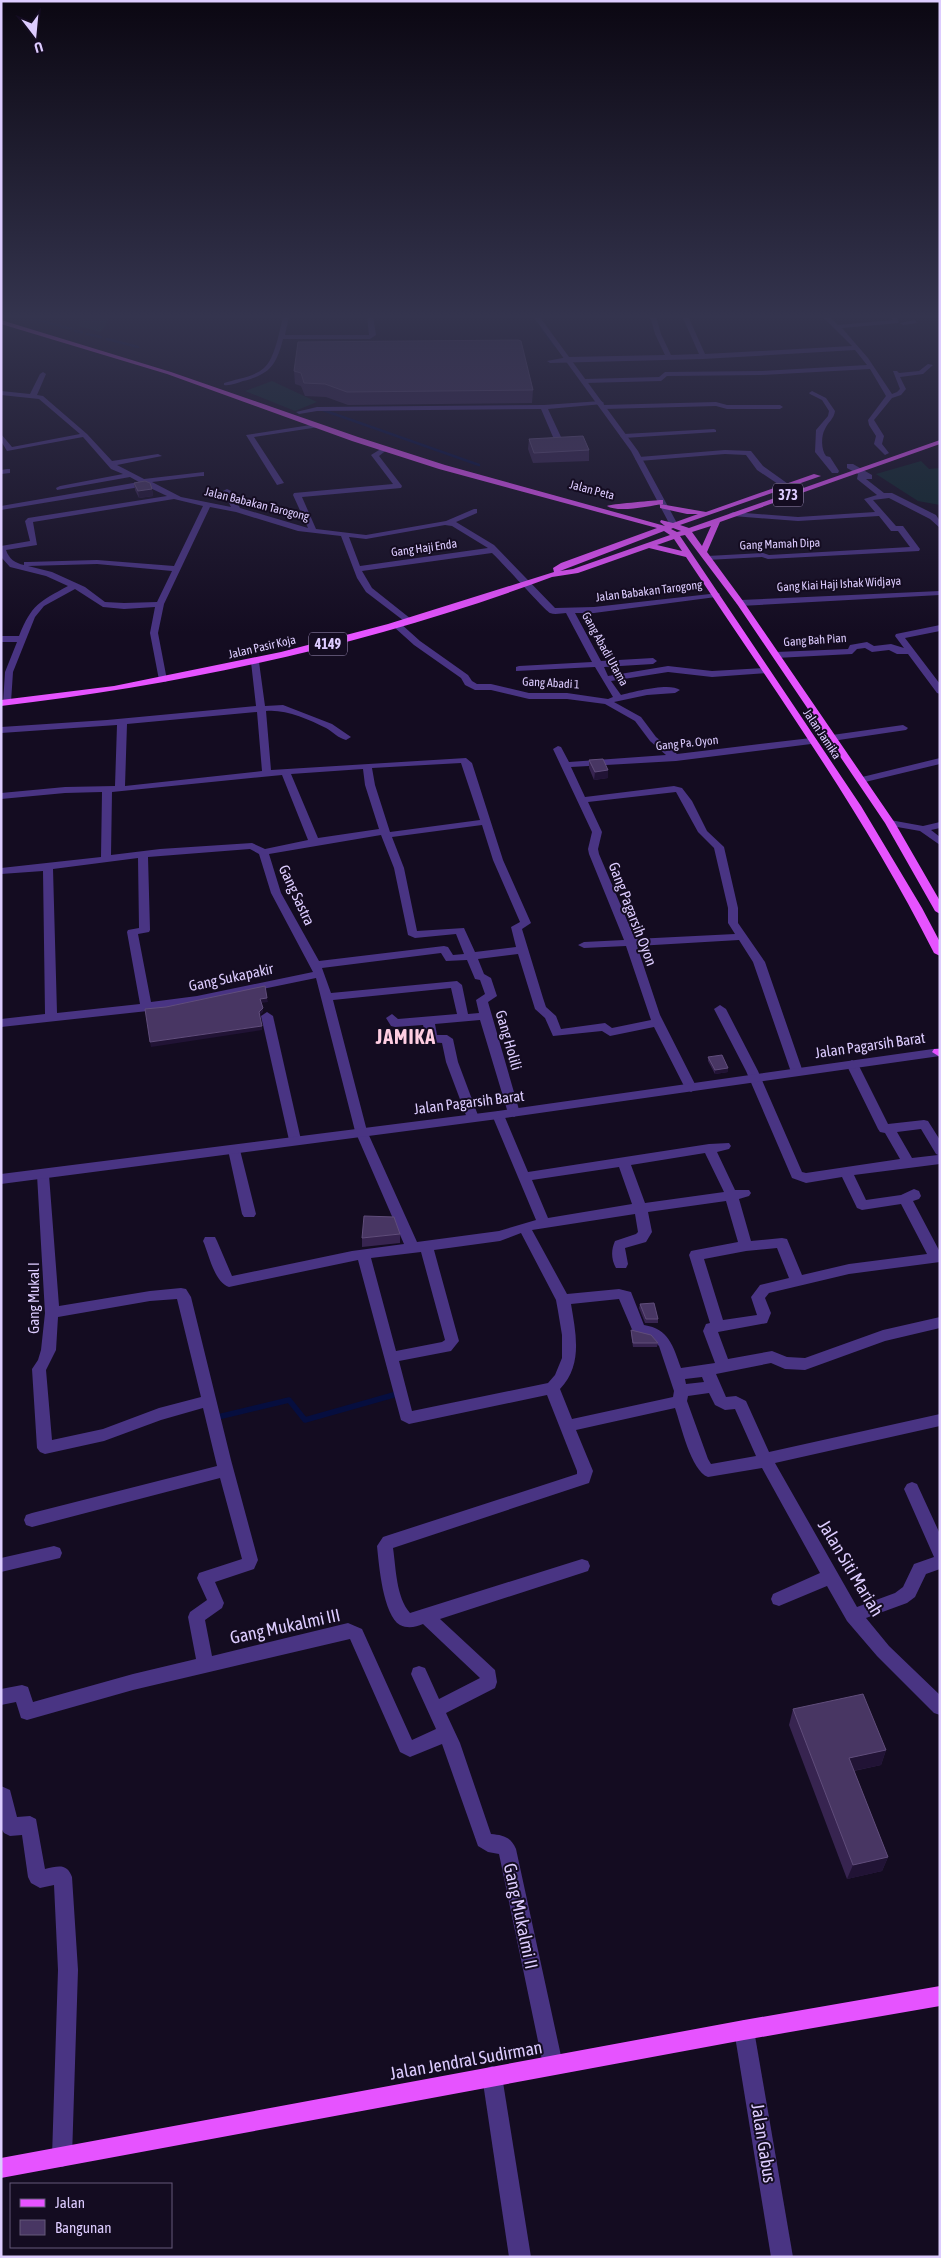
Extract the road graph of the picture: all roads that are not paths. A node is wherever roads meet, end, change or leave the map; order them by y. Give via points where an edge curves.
1 (68, 421) edge
2 (304, 421) edge
3 (325, 421) edge
4 (550, 421) edge
5 (614, 421) edge
6 (827, 421) edge
7 (871, 421) edge
8 (317, 426) junction
9 (714, 431) dead end
10 (940, 434) edge
11 (363, 435) junction
12 (1, 436) edge
13 (84, 436) junction
14 (624, 436) junction
15 (557, 437) edge
16 (354, 439) junction
17 (940, 442) edge
18 (384, 448) junction
19 (10, 449) junction
20 (1, 450) edge
21 (885, 453) junction
22 (158, 456) dead end
23 (639, 459) junction
24 (111, 463) junction
25 (850, 466) junction
26 (834, 471) junction
27 (861, 471) junction
28 (201, 474) dead end
29 (131, 475) junction
30 (146, 482) junction
31 (280, 483) dead end
32 (787, 486) junction
33 (60, 488) dead end
34 (228, 491) dead end
35 (889, 495) junction
36 (174, 497) junction
37 (207, 504) junction
38 (661, 504) junction
39 (611, 506) junction
40 (1, 508) edge
41 (237, 510) junction
42 (940, 510) edge
43 (474, 511) dead end
44 (713, 511) junction
45 (733, 514) junction
46 (880, 514) junction
47 (632, 519) junction
48 (717, 520) junction
49 (448, 523) junction
50 (674, 524) junction
51 (940, 526) edge
52 (664, 528) junction
53 (686, 530) junction
54 (312, 531) junction
55 (344, 534) junction
56 (674, 534) junction
57 (632, 540) junction
58 (648, 545) junction
59 (494, 550) junction
60 (688, 555) junction
61 (705, 555) junction
62 (2, 556) edge
63 (13, 565) junction
64 (358, 568) junction
65 (177, 569) junction
66 (550, 575) junction
67 (527, 584) junction
68 (74, 586) junction
69 (940, 592) edge
70 (716, 595) junction
71 (740, 603) junction
72 (160, 604) junction
73 (570, 612) junction
74 (408, 621) junction
75 (398, 624) junction
76 (940, 628) edge
77 (1, 639) edge
78 (23, 639) junction
79 (909, 651) junction
80 (776, 655) junction
81 (653, 661) dead end
82 (256, 662) junction
83 (598, 665) junction
84 (519, 669) dead end
85 (765, 671) junction
86 (605, 679) junction
87 (163, 680) junction
88 (675, 690) dead end
89 (940, 691) edge
90 (618, 698) junction
91 (3, 702) edge
92 (607, 702) junction
93 (262, 709) junction
94 (122, 722) junction
95 (903, 728) dead end
96 (1, 730) edge
97 (346, 738) dead end
98 (832, 738) junction
99 (811, 741) junction
100 (558, 749) dead end
101 (676, 758) junction
102 (940, 761) edge
103 (565, 765) junction
104 (367, 766) junction
105 (285, 772) junction
106 (268, 773) junction
107 (861, 780) junction
108 (107, 789) junction
109 (120, 789) junction
110 (1, 796) edge
111 (582, 800) junction
112 (485, 822) junction
113 (890, 823) junction
114 (940, 825) edge
115 (923, 829) junction
116 (386, 833) junction
117 (314, 842) junction
118 (940, 842) edge
119 (264, 852) junction
120 (142, 854) junction
121 (106, 858) junction
122 (48, 867) junction
123 (1, 871) edge
124 (940, 911) edge
125 (741, 937) junction
126 (630, 943) junction
127 (584, 945) dead end
128 (522, 950) junction
129 (940, 953) edge
130 (471, 956) junction
131 (317, 969) junction
132 (326, 997) junction
133 (148, 1007) junction
134 (720, 1009) dead end
135 (484, 1011) junction
136 (267, 1016) dead end
137 (463, 1017) junction
138 (51, 1018) junction
139 (392, 1018) dead end
140 (428, 1020) junction
141 (658, 1022) junction
142 (1, 1023) edge
143 (939, 1052) edge
144 (852, 1064) junction
145 (797, 1072) junction
146 (754, 1079) junction
147 (691, 1088) junction
148 (514, 1113) junction
149 (498, 1115) junction
150 (473, 1118) junction
151 (889, 1129) junction
152 (361, 1131) junction
153 (295, 1140) junction
154 (725, 1146) dead end
155 (709, 1148) junction
156 (234, 1150) junction
157 (940, 1151) edge
158 (940, 1159) edge
159 (623, 1161) junction
160 (909, 1164) junction
161 (846, 1171) junction
162 (43, 1175) junction
163 (524, 1177) junction
164 (1, 1179) edge
165 (737, 1194) junction
166 (640, 1207) junction
167 (249, 1214) dead end
168 (544, 1224) junction
169 (524, 1227) junction
170 (210, 1241) dead end
171 (746, 1246) junction
172 (419, 1247) junction
173 (363, 1254) junction
174 (938, 1258) edge
175 (621, 1264) dead end
176 (798, 1282) junction
177 (563, 1300) junction
178 (52, 1313) junction
179 (940, 1322) edge
180 (718, 1327) junction
181 (392, 1357) junction
182 (723, 1366) junction
183 (707, 1371) junction
184 (676, 1374) junction
185 (714, 1386) junction
186 (552, 1388) junction
187 (681, 1396) junction
188 (208, 1401) junction
189 (940, 1420) edge
190 (567, 1426) junction
191 (766, 1460) junction
192 (225, 1470) junction
193 (912, 1489) dead end
194 (32, 1520) dead end
195 (940, 1552) edge
196 (54, 1553) dead end
197 (940, 1562) edge
198 (1, 1565) edge
199 (582, 1566) dead end
200 (831, 1578) junction
201 (779, 1599) dead end
202 (426, 1616) junction
203 (853, 1616) junction
204 (205, 1664) junction
205 (419, 1674) dead end
206 (1, 1697) edge
207 (940, 1708) edge
208 (437, 1709) junction
209 (447, 1733) junction
210 (1, 1795) edge
211 (940, 1996) edge
212 (744, 2030) junction
213 (553, 2065) junction
214 (492, 2076) junction
215 (62, 2156) junction
216 (1, 2168) edge
217 (520, 2257) edge
218 (782, 2257) edge

1 - 13 street, Jalan Babakan Tarogong
2 - 8 main road, Jalan Peta
3 - 11 main road, Jalan Peta
4 - 15 street
5 - 14 street
6 - 26 street via 820,430 818,447
7 - 21 street via 880,436 878,444
8 - 16 main road, Jalan Peta
8 - 31 street via 250,435
9 - 14 street
10 - 21 main road, 373
11 - 16 main road
11 - 39 main road, Jalan Peta via 472,469
12 - 19 street
13 - 19 street
13 - 24 street, Jalan Babakan Tarogong
14 - 23 street
16 - 18 main road, Jalan Peta
17 - 27 main road, 373
18 - 47 main road, Jalan Peta via 500,484
18 - 54 street via 375,456 398,486 298,494
19 - 20 street
21 - 25 main road, 373
22 - 24 street
23 - 32 street via 748,453 760,468
23 - 38 street
24 - 29 street, Jalan Babakan Tarogong
25 - 26 main road, 373
25 - 27 street
26 - 32 main road, 373
27 - 35 street via 862,478 882,495
27 - 42 street via 901,497
27 - 45 main road, 373
28 - 30 street
29 - 30 street, Jalan Babakan Tarogong
29 - 33 street
30 - 36 street, Jalan Babakan Tarogong
30 - 40 street
32 - 44 main road, 373
34 - 41 street
35 - 46 street via 868,499
35 - 51 street via 934,517
36 - 37 street, Jalan Babakan Tarogong
36 - 62 street via 31,520 34,542 4,547
37 - 41 street, Jalan Babakan Tarogong
37 - 65 street
38 - 39 main road
38 - 44 main road via 687,512
38 - 50 street
39 - 50 main road, Jalan Peta
41 - 54 street, Jalan Babakan Tarogong
43 - 49 street
44 - 50 main road, 373
45 - 46 street via 798,519
45 - 48 main road, 373
46 - 61 street, Gang Mamah Dipa via 894,529 900,528 916,549 768,557
47 - 52 main road, Jalan Peta
47 - 57 main road via 636,534
48 - 53 main road, 373
48 - 61 main road
49 - 55 street, Jalan Babakan Tarogong via 376,536
49 - 59 street, Jalan Babakan Tarogong via 470,533
50 - 52 main road, Jalan Pasir Koja / 4149
50 - 53 main road, Jalan Peta
52 - 56 main road, Jalan Peta
52 - 57 main road, Jalan Pasir Koja / 4149
53 - 56 main road, Jalan Pasir Koja / 4149
53 - 61 main road, Jalan Jamika
54 - 55 street, Jalan Babakan Tarogong
55 - 64 street
56 - 58 main road, Jalan Pasir Koja / 4149
56 - 60 main road, Jalan Jamika
57 - 66 main road, Jalan Pasir Koja / 4149 via 564,565
58 - 60 main road
58 - 66 main road, Jalan Pasir Koja / 4149 via 575,571
59 - 64 street, Gang Haji Enda
59 - 67 street, Jalan Babakan Tarogong
60 - 70 main road, Jalan Jamika
61 - 71 main road, Jalan Jamika
62 - 63 street
63 - 65 street via 96,562
63 - 68 street via 49,574
64 - 74 street via 369,590
65 - 72 street
66 - 67 main road, Jalan Pasir Koja / 4149
67 - 73 street, Jalan Babakan Tarogong via 548,608
67 - 74 main road, Jalan Pasir Koja / 4149
68 - 72 street via 108,605
68 - 78 street via 41,604 31,617
69 - 71 street, Gang Kiai Haji Ishak Widjaya
70 - 73 street, Jalan Babakan Tarogong
70 - 85 main road, Jalan Jamika
71 - 80 main road, Jalan Jamika
72 - 87 street via 154,632
73 - 83 street, Gang Abadi Utama
74 - 75 main road, Jalan Pasir Koja / 4149
75 - 82 main road, Jalan Pasir Koja / 4149
75 - 92 street, Gang Abadi 1 via 417,643 475,687 491,687 529,696 579,697
76 - 79 street via 899,635
77 - 78 street
78 - 91 street via 9,672
79 - 80 street, Gang Bah Pian via 872,649 868,645 853,647 852,650
79 - 89 street
80 - 98 main road, Jalan Jamika
81 - 83 street
82 - 87 main road, Jalan Pasir Koja / 4149
82 - 93 street
83 - 84 street
83 - 86 street, Gang Abadi Utama
85 - 86 street via 712,674 668,668
85 - 99 main road, Jalan Jamika
86 - 90 street, Gang Abadi Utama
87 - 91 main road, Jalan Pasir Koja / 4149
88 - 90 street
90 - 92 street
92 - 101 street, Gang Abadi 1 via 638,720 653,739
93 - 94 street
93 - 97 street via 284,708 329,726
93 - 106 street
94 - 96 street
94 - 109 street
95 - 98 street
98 - 107 main road, Jalan Jamika
99 - 101 street, Gang Pa. Oyon
99 - 129 main road, Jalan Jamika via 860,812
100 - 103 street, Gang Pagarsih Oyon
101 - 103 street, Gang Pa. Oyon
102 - 107 street
103 - 111 street, Gang Pagarsih Oyon
104 - 105 street
104 - 112 street via 463,760 467,763
104 - 116 street
105 - 106 street
105 - 117 street
106 - 109 street
107 - 113 main road, Jalan Jamika
108 - 109 street
108 - 110 street
108 - 121 street
111 - 125 street via 677,789 703,832 719,847 733,908 733,923
111 - 126 street, Gang Pagarsih Oyon via 596,832 594,854
112 - 116 street, Gang Sastra
112 - 128 street via 504,876 526,923 516,927
113 - 115 street
113 - 124 main road, Jalan Jamika
114 - 115 street
115 - 118 street
116 - 117 street, Gang Sastra
116 - 130 street via 399,868 412,933 460,930
117 - 119 street, Gang Sastra
119 - 120 street via 252,846
119 - 131 street, Gang Sastra via 276,893
120 - 121 street
120 - 133 street via 145,930 132,932 144,1001
121 - 122 street
122 - 123 street
122 - 138 street
125 - 126 street
125 - 145 street via 759,962
126 - 127 street
126 - 141 street, Gang Pagarsih Oyon
128 - 130 street
128 - 141 street via 541,1009 550,1016 557,1033 605,1027 610,1032
130 - 131 street, Gang Sukapakir via 450,959 444,949
130 - 135 street via 491,996 482,1000
131 - 132 street, Gang Sastra
131 - 133 street, Gang Sukapakir via 197,1000
132 - 137 street via 453,984
132 - 152 street, Gang Sastra
133 - 138 street, Gang Sukapakir
134 - 146 street
135 - 137 street
135 - 148 street, Gang Holili
136 - 153 street
137 - 140 street
138 - 142 street, Gang Sukapakir
139 - 140 street via 395,1023
140 - 150 street via 432,1039 447,1039
141 - 147 street, Gang Pagarsih Oyon
143 - 144 street, Jalan Pagarsih Barat
144 - 145 street, Jalan Pagarsih Barat
144 - 151 street via 884,1128
145 - 146 street, Jalan Pagarsih Barat
146 - 147 street, Jalan Pagarsih Barat
146 - 161 street via 797,1175 806,1178
147 - 148 street, Jalan Pagarsih Barat
148 - 149 street, Jalan Pagarsih Barat
149 - 150 street, Jalan Pagarsih Barat
149 - 163 street
150 - 152 street, Jalan Pagarsih Barat
151 - 157 street via 924,1124
151 - 160 street
152 - 153 street, Jalan Pagarsih Barat
152 - 172 street, Gang Sastra
153 - 156 street, Jalan Pagarsih Barat
154 - 155 street
155 - 159 street
155 - 165 street
156 - 162 street, Jalan Pagarsih Barat
156 - 167 street
158 - 160 street
159 - 163 street
159 - 166 street
160 - 161 street
161 - 174 street via 862,1205 909,1197
162 - 164 street, Jalan Pagarsih Barat
162 - 178 street, Gang Mukal I
163 - 168 street
165 - 166 street
165 - 171 street
166 - 168 street
166 - 175 street via 645,1232 641,1238 620,1245
168 - 169 street
169 - 172 street via 500,1236
169 - 177 street
170 - 173 street via 229,1282
171 - 176 street via 782,1243
171 - 180 street via 696,1255
172 - 173 street
172 - 181 street, Gang Sastra via 452,1341 446,1347
173 - 181 street
174 - 176 street via 865,1266
176 - 180 street via 760,1293 762,1319
177 - 184 street via 626,1296 638,1330 661,1336
177 - 186 street via 570,1347 562,1379
178 - 188 street via 182,1293
178 - 188 street, Gang Mukal I via 48,1324 48,1352 39,1369 45,1448 104,1435 160,1414
179 - 182 street via 883,1336 805,1364 785,1363 772,1357
180 - 182 street via 710,1331
181 - 186 street via 409,1418
182 - 183 street
183 - 184 street
183 - 185 street
184 - 187 street
185 - 187 street
185 - 191 street, Jalan Siti Mariah via 720,1402 739,1402
186 - 190 street
187 - 190 street
187 - 191 street via 705,1470
188 - 192 street
189 - 191 street
190 - 202 street via 585,1471 584,1478 397,1539 385,1546 392,1594 402,1618
191 - 200 street, Jalan Siti Mariah
192 - 194 street
192 - 204 street via 250,1563 206,1578 216,1603 196,1617
193 - 195 street
196 - 198 street
197 - 203 street via 920,1570 909,1592 901,1598
199 - 202 street
200 - 201 street
200 - 203 street, Jalan Siti Mariah
202 - 208 street via 490,1676 489,1682
203 - 207 street, Jalan Siti Mariah
204 - 206 street via 27,1712 22,1693
204 - 209 street, Gang Mukalmi III via 352,1632 356,1634 406,1746 410,1748
205 - 208 street, Gang Mukalmi II
208 - 209 street, Gang Mukalmi II
209 - 213 street, Gang Mukalmi II via 484,1840 502,1844 507,1849
210 - 215 street via 4,1796 10,1827 30,1825 37,1877 61,1874 63,1877 68,1970
211 - 212 main road, Jalan Jendral Sudirman
212 - 213 main road, Jalan Jendral Sudirman
212 - 218 street, Jalan Gabus
213 - 214 main road, Jalan Jendral Sudirman
214 - 215 main road, Jalan Jendral Sudirman
214 - 217 street
215 - 216 main road, Jalan Jendral Sudirman

